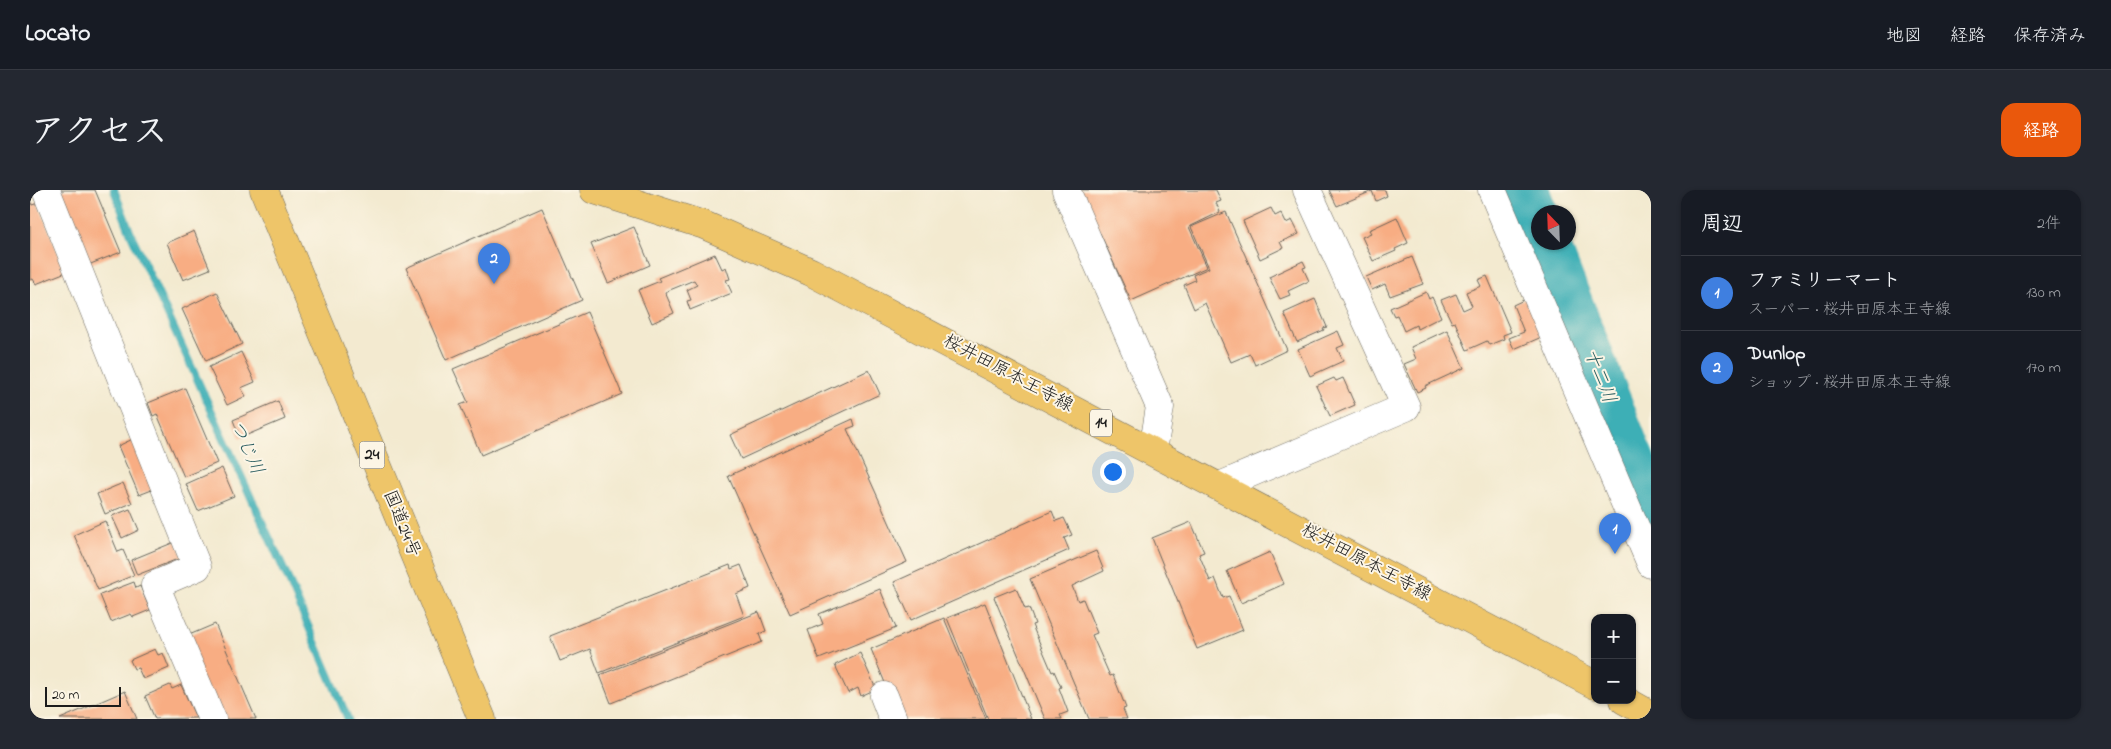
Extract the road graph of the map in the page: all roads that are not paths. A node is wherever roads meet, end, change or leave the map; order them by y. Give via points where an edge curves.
1 (46, 190) edge
2 (264, 190) edge
3 (594, 190) edge
4 (1066, 190) edge
5 (1307, 190) edge
6 (1492, 190) edge
7 (1153, 451) junction
8 (1220, 486) junction
9 (1651, 564) edge
10 (1591, 683) edge
11 (1631, 704) edge
12 (1651, 715) edge
13 (212, 719) edge
14 (482, 719) edge

1 - 13 street via 197,567 155,585
2 - 14 main road, 国道24号 / 24
3 - 7 main road, 桜井田原本王寺線 / 14 via 704,225 811,272
4 - 7 street via 1160,406
5 - 8 street via 1406,407
6 - 9 street
7 - 8 main road, 桜井田原本王寺線 / 14
8 - 10 main road, 桜井田原本王寺線 / 14
11 - 12 main road

